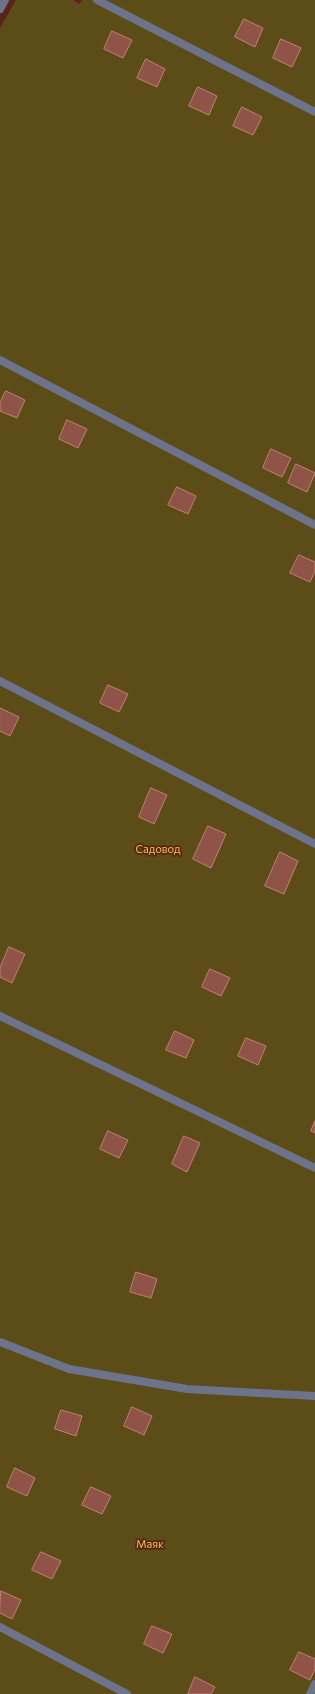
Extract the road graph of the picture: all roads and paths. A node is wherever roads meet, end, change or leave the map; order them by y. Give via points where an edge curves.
1 (6, 0) edge
2 (97, 0) edge
3 (0, 9) edge
4 (315, 112) edge
5 (0, 360) edge
6 (315, 525) edge
7 (0, 681) edge
8 (315, 844) edge
9 (0, 1016) edge
10 (315, 1168) edge
11 (0, 1342) edge
12 (315, 1396) edge
13 (0, 1627) edge
14 (315, 1684) edge
15 (127, 1694) edge
16 (310, 1694) edge

1 - 3 street
2 - 4 street
5 - 6 street
7 - 8 street
9 - 10 street
11 - 12 street via 69,1369 85,1372 187,1389
13 - 15 street
14 - 16 street

